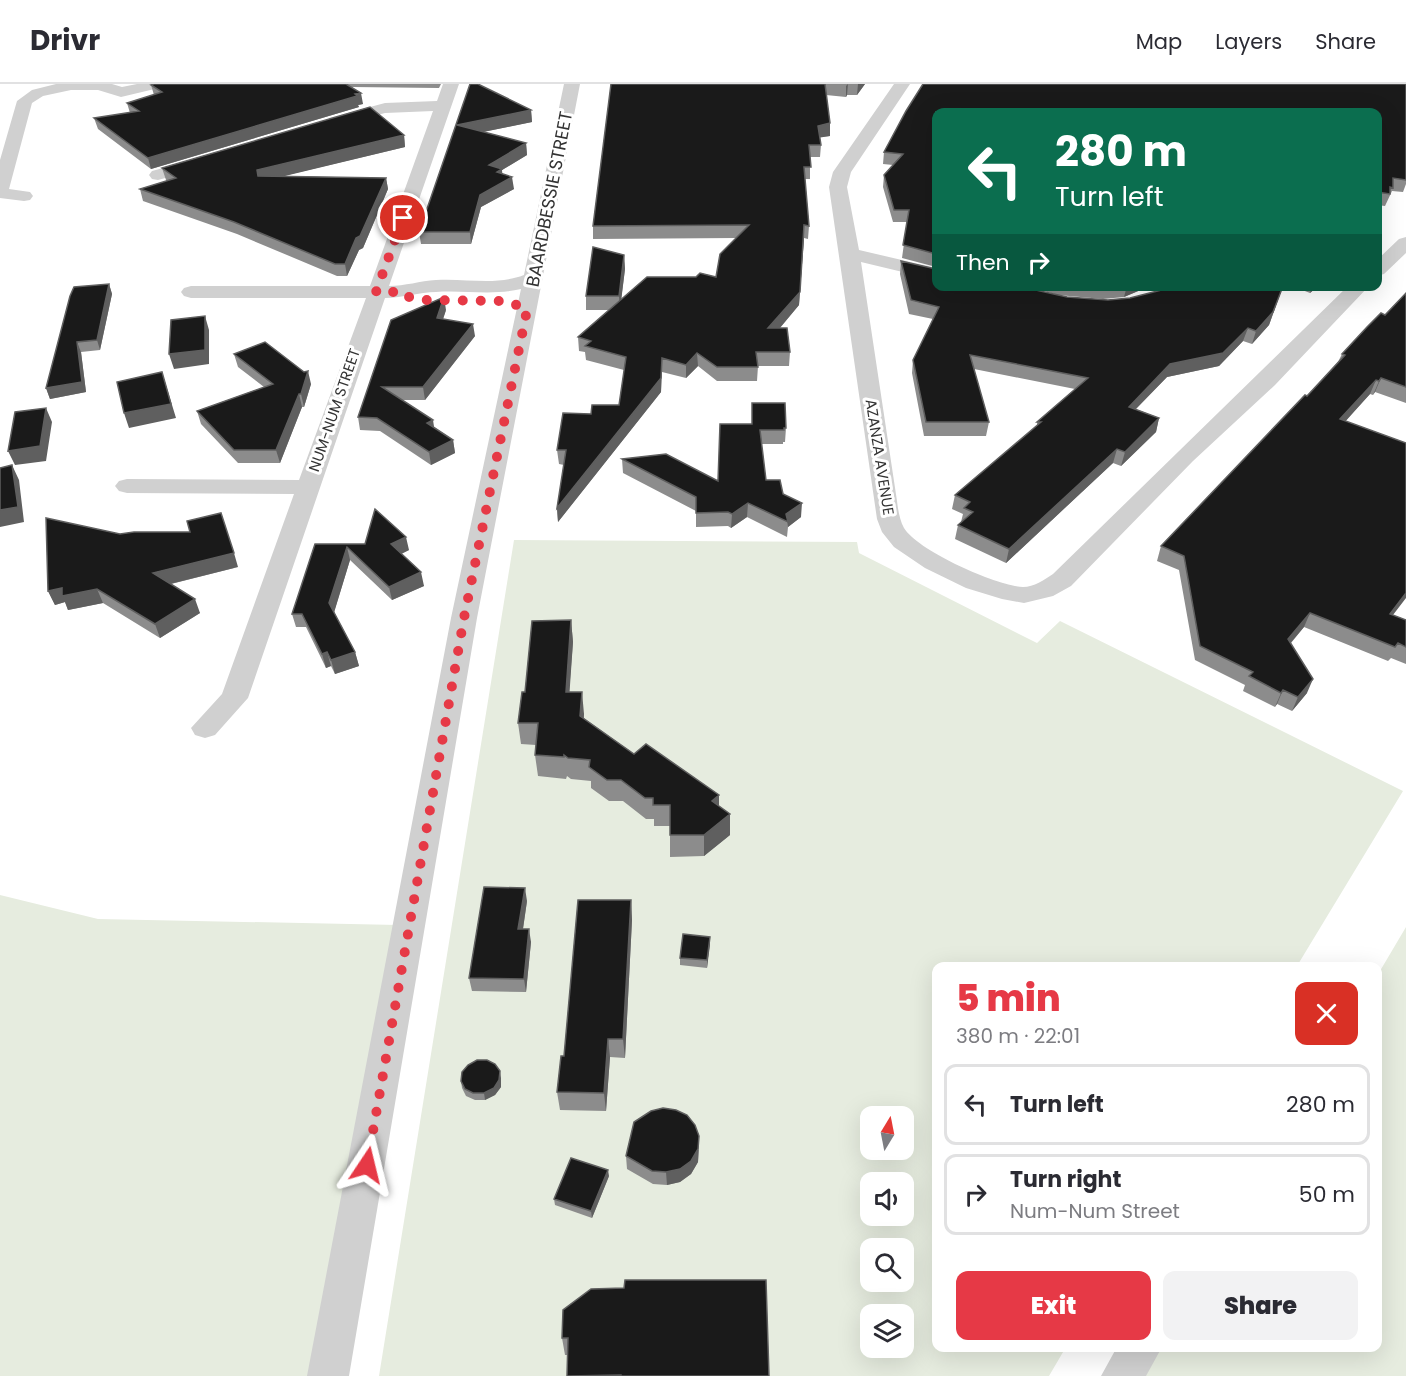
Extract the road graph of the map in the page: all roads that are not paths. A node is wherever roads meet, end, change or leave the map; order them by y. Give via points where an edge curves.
1 (158, 84) edge
2 (451, 84) edge
3 (572, 84) edge
4 (902, 84) edge
5 (443, 106) junction
6 (318, 126) edge
7 (211, 159) edge
8 (158, 175) dead end
9 (24, 196) dead end
10 (1406, 243) edge
11 (850, 254) junction
12 (1382, 265) edge
13 (932, 273) edge
14 (533, 278) junction
15 (1355, 291) edge
16 (191, 292) dead end
17 (376, 292) junction
18 (404, 292) junction
19 (527, 310) junction
20 (127, 486) dead end
21 (307, 487) junction
22 (205, 728) dead end
23 (1138, 1352) edge
24 (328, 1376) edge
25 (1122, 1376) edge

1 - 9 street via 121,92 71,85 38,93 25,101 0,190
2 - 5 street, NUM-NUM STREET
3 - 14 street, BAARDBESSIE STREET
4 - 11 street, AZANZA AVENUE via 839,180 840,208
5 - 6 street via 385,108
5 - 17 street, NUM-NUM STREET
7 - 8 street
10 - 12 street
11 - 13 street
11 - 15 street, AZANZA AVENUE via 884,497 894,532 908,546 952,571 1006,594 1043,592 1062,580
14 - 18 street via 510,287 427,286
14 - 19 street, BAARDBESSIE STREET
16 - 17 street
17 - 18 street
17 - 21 street, NUM-NUM STREET
18 - 19 street via 422,300 510,302
19 - 24 street, BAARDBESSIE STREET via 464,618
20 - 21 street
21 - 22 street, NUM-NUM STREET via 234,698
23 - 25 street

